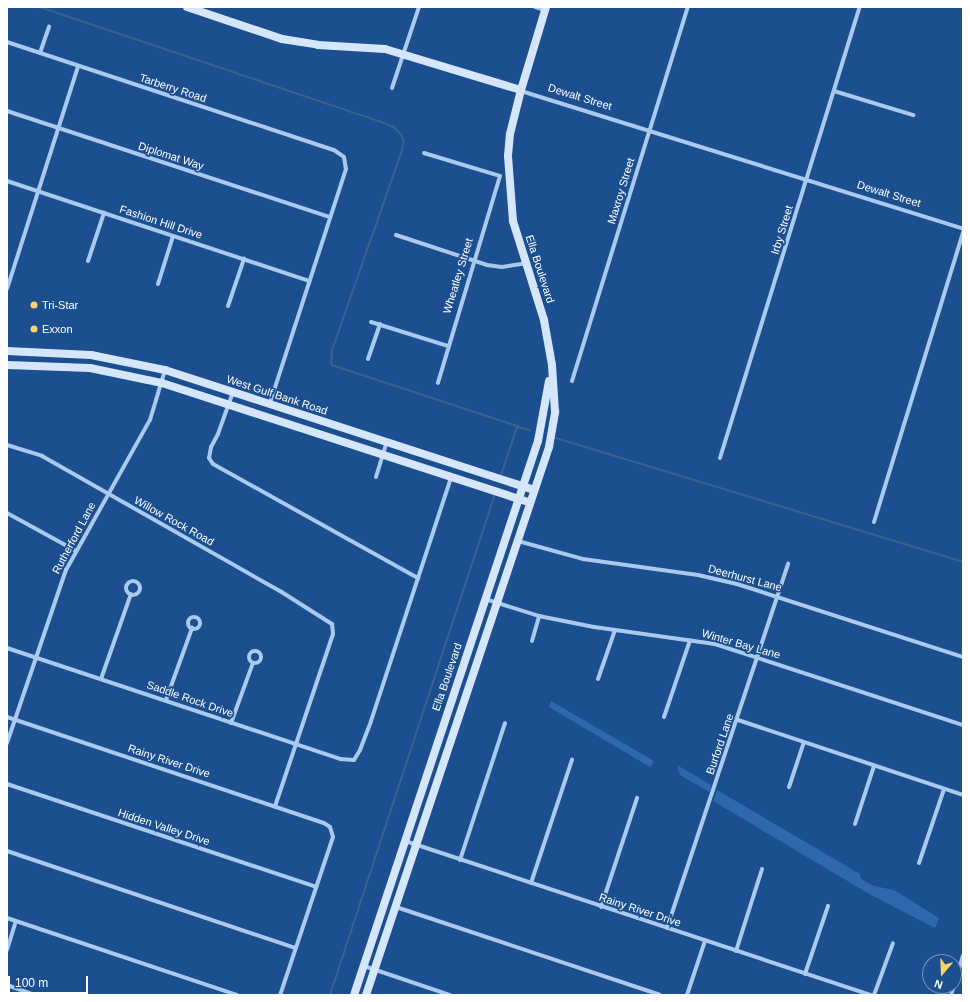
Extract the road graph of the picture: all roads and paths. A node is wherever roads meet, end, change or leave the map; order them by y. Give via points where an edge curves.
1 (187, 7) edge
2 (419, 7) edge
3 (535, 7) edge
4 (688, 7) edge
5 (860, 7) edge
6 (545, 9) edge
7 (49, 27) dead end
8 (7, 42) edge
9 (40, 53) junction
10 (404, 54) junction
11 (78, 66) junction
12 (392, 88) dead end
13 (521, 90) junction
14 (834, 91) junction
15 (7, 111) edge
16 (913, 115) dead end
17 (58, 128) junction
18 (649, 130) junction
19 (424, 153) dead end
20 (807, 179) junction
21 (7, 181) edge
22 (38, 191) junction
23 (104, 212) junction
24 (330, 217) junction
25 (963, 229) edge
26 (963, 232) edge
27 (396, 235) dead end
28 (173, 236) junction
29 (244, 259) junction
30 (88, 261) dead end
31 (473, 261) junction
32 (527, 263) junction
33 (309, 281) junction
34 (158, 284) dead end
35 (7, 289) edge
36 (228, 306) dead end
37 (371, 322) dead end
38 (380, 324) junction
39 (448, 346) junction
40 (7, 351) edge
41 (90, 355) junction
42 (368, 359) dead end
43 (7, 365) edge
44 (552, 365) junction
45 (90, 368) junction
46 (165, 370) junction
47 (572, 381) dead end
48 (162, 383) junction
49 (438, 383) dead end
50 (233, 392) junction
51 (270, 403) junction
52 (229, 404) junction
53 (387, 442) junction
54 (7, 445) edge
55 (383, 454) junction
56 (720, 458) dead end
57 (451, 476) junction
58 (376, 477) dead end
59 (522, 485) junction
60 (534, 490) junction
61 (108, 494) junction
62 (517, 498) junction
63 (529, 502) junction
64 (7, 514) edge
65 (874, 522) dead end
66 (517, 541) junction
67 (76, 551) junction
68 (788, 564) dead end
69 (418, 578) junction
70 (130, 594) dead end
71 (778, 596) junction
72 (485, 599) junction
73 (496, 603) junction
74 (539, 616) junction
75 (192, 628) dead end
76 (615, 630) junction
77 (690, 640) junction
78 (532, 641) dead end
79 (7, 648) edge
80 (36, 657) junction
81 (963, 657) edge
82 (758, 658) junction
83 (253, 663) dead end
84 (101, 679) junction
85 (598, 679) dead end
86 (166, 700) junction
87 (7, 717) edge
88 (664, 717) dead end
89 (15, 720) junction
90 (738, 720) junction
91 (231, 723) junction
92 (505, 723) dead end
93 (963, 726) edge
94 (804, 742) junction
95 (7, 743) edge
96 (296, 744) junction
97 (572, 760) dead end
98 (874, 766) junction
99 (7, 784) edge
100 (790, 787) dead end
101 (944, 788) junction
102 (963, 795) edge
103 (637, 798) dead end
104 (275, 806) junction
105 (855, 824) dead end
106 (405, 841) junction
107 (416, 845) junction
108 (7, 850) edge
109 (460, 860) junction
110 (920, 863) dead end
111 (762, 869) dead end
112 (531, 883) junction
113 (316, 887) junction
114 (828, 906) dead end
115 (396, 907) junction
116 (601, 907) junction
117 (7, 918) edge
118 (16, 921) junction
119 (667, 928) junction
120 (705, 941) junction
121 (893, 943) dead end
122 (295, 948) junction
123 (7, 950) edge
124 (736, 951) junction
125 (363, 966) junction
126 (374, 970) junction
127 (805, 974) junction
128 (7, 985) edge
129 (34, 995) edge
130 (237, 995) edge
131 (280, 995) edge
132 (354, 995) edge
133 (366, 995) edge
134 (450, 995) edge
135 (660, 995) edge
136 (687, 995) edge
137 (871, 995) edge
138 (874, 995) edge

1 - 10 main road, Dewalt Street via 296,42 365,46
2 - 10 street
3 - 6 street
4 - 18 street, Maxroy Street
5 - 14 street, Irby Street
6 - 13 main road
7 - 9 street
8 - 9 street, Tarberry Road
9 - 11 street, Tarberry Road
10 - 12 street
10 - 13 main road, Dewalt Street
11 - 17 street
11 - 24 street, Tarberry Road via 341,153 346,163
13 - 18 street, Dewalt Street
13 - 32 main road, Ella Boulevard via 510,134 510,179 513,221
14 - 16 street
14 - 20 street, Irby Street
15 - 17 street, Diplomat Way
17 - 22 street
17 - 24 street, Diplomat Way
18 - 20 street, Dewalt Street
18 - 47 street, Maxroy Street
19 - 31 street, Wheatley Street via 500,176
20 - 25 street, Dewalt Street
20 - 56 street, Irby Street
21 - 22 street, Fashion Hill Drive
22 - 23 street, Fashion Hill Drive
22 - 35 street
23 - 28 street, Fashion Hill Drive
23 - 30 street
24 - 33 street
26 - 65 street
27 - 31 street
28 - 29 street, Fashion Hill Drive
28 - 34 street
29 - 33 street, Fashion Hill Drive
29 - 36 street
31 - 32 street via 502,267
31 - 39 street, Wheatley Street
32 - 44 main road, Ella Boulevard via 544,320
33 - 51 street
37 - 38 street
38 - 39 street
38 - 42 street
39 - 49 street, Wheatley Street
40 - 41 main road, West Gulf Bank Road
41 - 45 main road
41 - 46 main road, West Gulf Bank Road
43 - 45 main road
44 - 59 main road, Ella Boulevard via 538,441
44 - 60 main road, Ella Boulevard via 555,412 549,447
45 - 48 main road
46 - 48 street, Rutherford Lane
46 - 50 main road, West Gulf Bank Road
48 - 52 main road
48 - 61 street, Rutherford Lane via 150,420
50 - 51 main road, West Gulf Bank Road
50 - 52 street
51 - 53 main road, West Gulf Bank Road
52 - 55 main road
52 - 69 street via 211,447 209,458 213,464
53 - 55 street
53 - 59 main road, West Gulf Bank Road
54 - 61 street, Willow Rock Road via 42,456
55 - 57 main road
55 - 58 street
57 - 62 main road
57 - 69 street
59 - 60 main road, West Gulf Bank Road
59 - 62 main road, Ella Boulevard
60 - 63 main road, Ella Boulevard
61 - 67 street, Rutherford Lane
61 - 96 street, Willow Rock Road via 328,620 333,628 333,634
62 - 63 main road
62 - 72 main road, Ella Boulevard
63 - 66 main road, Ella Boulevard
64 - 67 street
66 - 71 street, Deerhurst Lane via 583,559 708,577
66 - 73 main road, Ella Boulevard
67 - 80 street, Rutherford Lane via 62,579
68 - 71 street, Burford Lane
69 - 96 street, Saddle Rock Drive via 357,756 348,761
70 - 84 street
71 - 81 street, Deerhurst Lane
71 - 82 street, Burford Lane
72 - 73 street, Winter Bay Lane
72 - 106 main road, Ella Boulevard
73 - 74 street, Winter Bay Lane
73 - 107 main road, Ella Boulevard
74 - 76 street, Winter Bay Lane
74 - 78 street
75 - 86 street
76 - 77 street, Winter Bay Lane
76 - 85 street
77 - 82 street, Winter Bay Lane
77 - 88 street
79 - 80 street, Saddle Rock Drive
80 - 84 street, Saddle Rock Drive
80 - 89 street, Rutherford Lane
82 - 90 street, Burford Lane
82 - 93 street, Winter Bay Lane
83 - 91 street
84 - 86 street, Saddle Rock Drive
86 - 91 street, Saddle Rock Drive
87 - 89 street, Rainy River Drive
89 - 95 street, Rutherford Lane
89 - 104 street, Rainy River Drive
90 - 94 street
90 - 119 street, Burford Lane
91 - 96 street, Saddle Rock Drive
92 - 109 street
94 - 98 street
94 - 100 street
96 - 104 street
97 - 112 street
98 - 101 street
98 - 105 street
99 - 113 street, Hidden Valley Drive
101 - 102 street
101 - 110 street
103 - 116 street
104 - 113 street, Rainy River Drive via 330,827 333,837
106 - 107 street, Rainy River Drive
106 - 125 main road, Ella Boulevard
107 - 109 street, Rainy River Drive
107 - 115 main road, Ella Boulevard
108 - 122 street
109 - 112 street, Rainy River Drive
111 - 124 street
112 - 116 street, Rainy River Drive
113 - 122 street
114 - 127 street
115 - 126 main road, Ella Boulevard
115 - 135 street
116 - 119 street, Rainy River Drive
117 - 118 street
118 - 123 street
118 - 130 street
119 - 120 street, Rainy River Drive
120 - 124 street, Rainy River Drive
120 - 136 street
121 - 138 street
122 - 131 street
124 - 127 street, Rainy River Drive
125 - 126 street
125 - 132 main road, Ella Boulevard
126 - 133 main road, Ella Boulevard
126 - 134 street
127 - 137 street, Rainy River Drive
128 - 129 street

